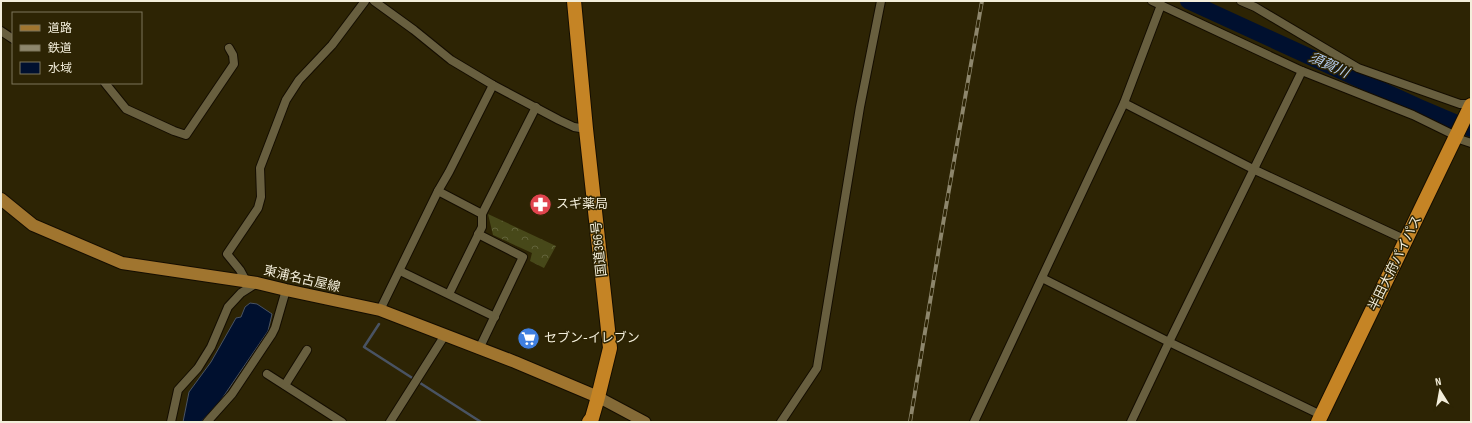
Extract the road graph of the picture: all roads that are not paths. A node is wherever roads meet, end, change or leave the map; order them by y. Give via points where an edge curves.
1 (365, 1) edge
2 (374, 1) edge
3 (574, 1) edge
4 (881, 1) edge
5 (1152, 1) edge
6 (1241, 1) edge
7 (1256, 4) edge
8 (1161, 5) junction
9 (1, 31) edge
10 (12, 38) edge
11 (229, 48) dead end
12 (1302, 71) junction
13 (106, 84) edge
14 (493, 85) junction
15 (1124, 103) junction
16 (1470, 106) edge
17 (536, 107) junction
18 (586, 129) junction
19 (1457, 134) junction
20 (1471, 143) edge
21 (1255, 170) junction
22 (438, 191) junction
23 (1, 200) edge
24 (482, 214) junction
25 (478, 234) junction
26 (1406, 240) junction
27 (400, 270) junction
28 (1042, 278) junction
29 (251, 282) junction
30 (286, 290) junction
31 (449, 294) junction
32 (380, 310) junction
33 (495, 317) junction
34 (445, 335) junction
35 (1169, 342) junction
36 (479, 349) junction
37 (307, 350) dead end
38 (268, 374) dead end
39 (285, 385) junction
40 (598, 397) junction
41 (1320, 419) edge
42 (171, 422) edge
43 (207, 422) edge
44 (342, 422) edge
45 (390, 422) edge
46 (589, 422) edge
47 (645, 422) edge
48 (781, 422) edge
49 (974, 422) edge
50 (1131, 422) edge

1 - 29 street via 332,45 299,80 281,110 260,168 261,197 258,208 226,254
2 - 14 street via 451,60
3 - 18 highway, 国道366号
4 - 48 street via 860,107 817,368
5 - 8 street
6 - 7 street
7 - 16 street via 1358,68
8 - 12 street
8 - 15 street
9 - 10 street
11 - 13 street via 234,64 186,135 126,110
12 - 19 street
12 - 21 street
14 - 17 street
14 - 22 street
15 - 21 street
15 - 28 street
16 - 19 highway, 半田大府パイパス
17 - 18 street via 574,127
17 - 24 street
18 - 40 highway, 国道366号 via 610,348
19 - 20 street via 1462,140
19 - 26 highway, 半田大府パイパス
21 - 26 street
21 - 35 street
22 - 24 street
22 - 27 street
23 - 29 main road, 東浦名古屋線 via 33,225 122,263
24 - 25 street via 482,227
25 - 31 street
25 - 33 street via 523,257
26 - 41 highway, 半田大府パイパス
27 - 31 street
27 - 32 street
28 - 35 street
28 - 49 street
29 - 30 main road, 東浦名古屋線
29 - 42 street via 228,307 212,347 198,368 178,390
30 - 32 main road, 東浦名古屋線
30 - 43 street via 272,334 227,400
31 - 33 street
32 - 34 main road, 東浦名古屋線
33 - 36 street
34 - 36 main road, 東浦名古屋線
34 - 45 street
35 - 41 street
35 - 50 street
36 - 40 main road, 東浦名古屋線
37 - 39 street
38 - 39 street
39 - 44 street
40 - 46 highway, 国道366号
40 - 47 street

